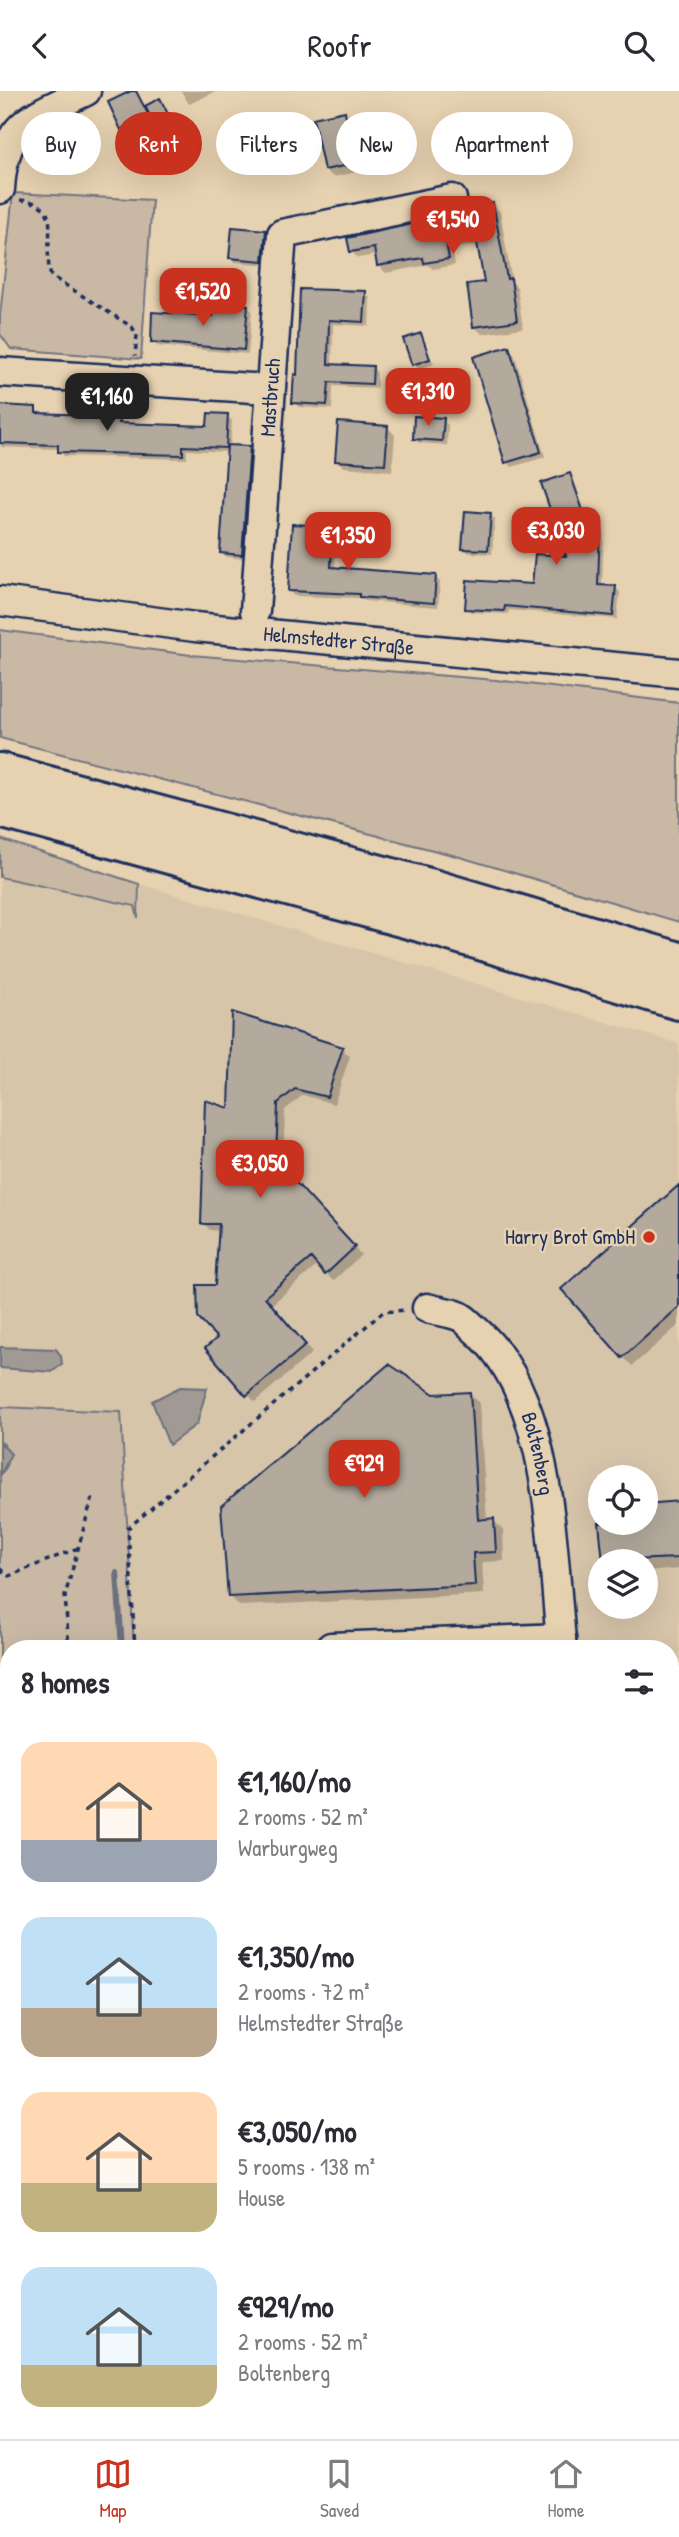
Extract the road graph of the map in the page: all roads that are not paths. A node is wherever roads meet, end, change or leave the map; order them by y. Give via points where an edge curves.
1 (86, 91) edge
2 (6, 194) edge
3 (452, 199) dead end
4 (0, 372) edge
5 (269, 389) junction
6 (0, 601) edge
7 (255, 611) dead end
8 (679, 673) edge
9 (0, 773) edge
10 (0, 808) edge
11 (679, 962) edge
12 (679, 1000) edge
13 (427, 1308) road end
14 (561, 1640) edge

1 - 2 street via 21,124 8,142
3 - 5 street, Mastbruch via 282,234
4 - 5 street
5 - 7 street, Mastbruch
6 - 8 street, Helmstedter Straße via 195,627
9 - 11 highway via 403,881
10 - 12 highway via 420,922
13 - 14 street, Boltenberg via 460,1316 512,1371 544,1474

